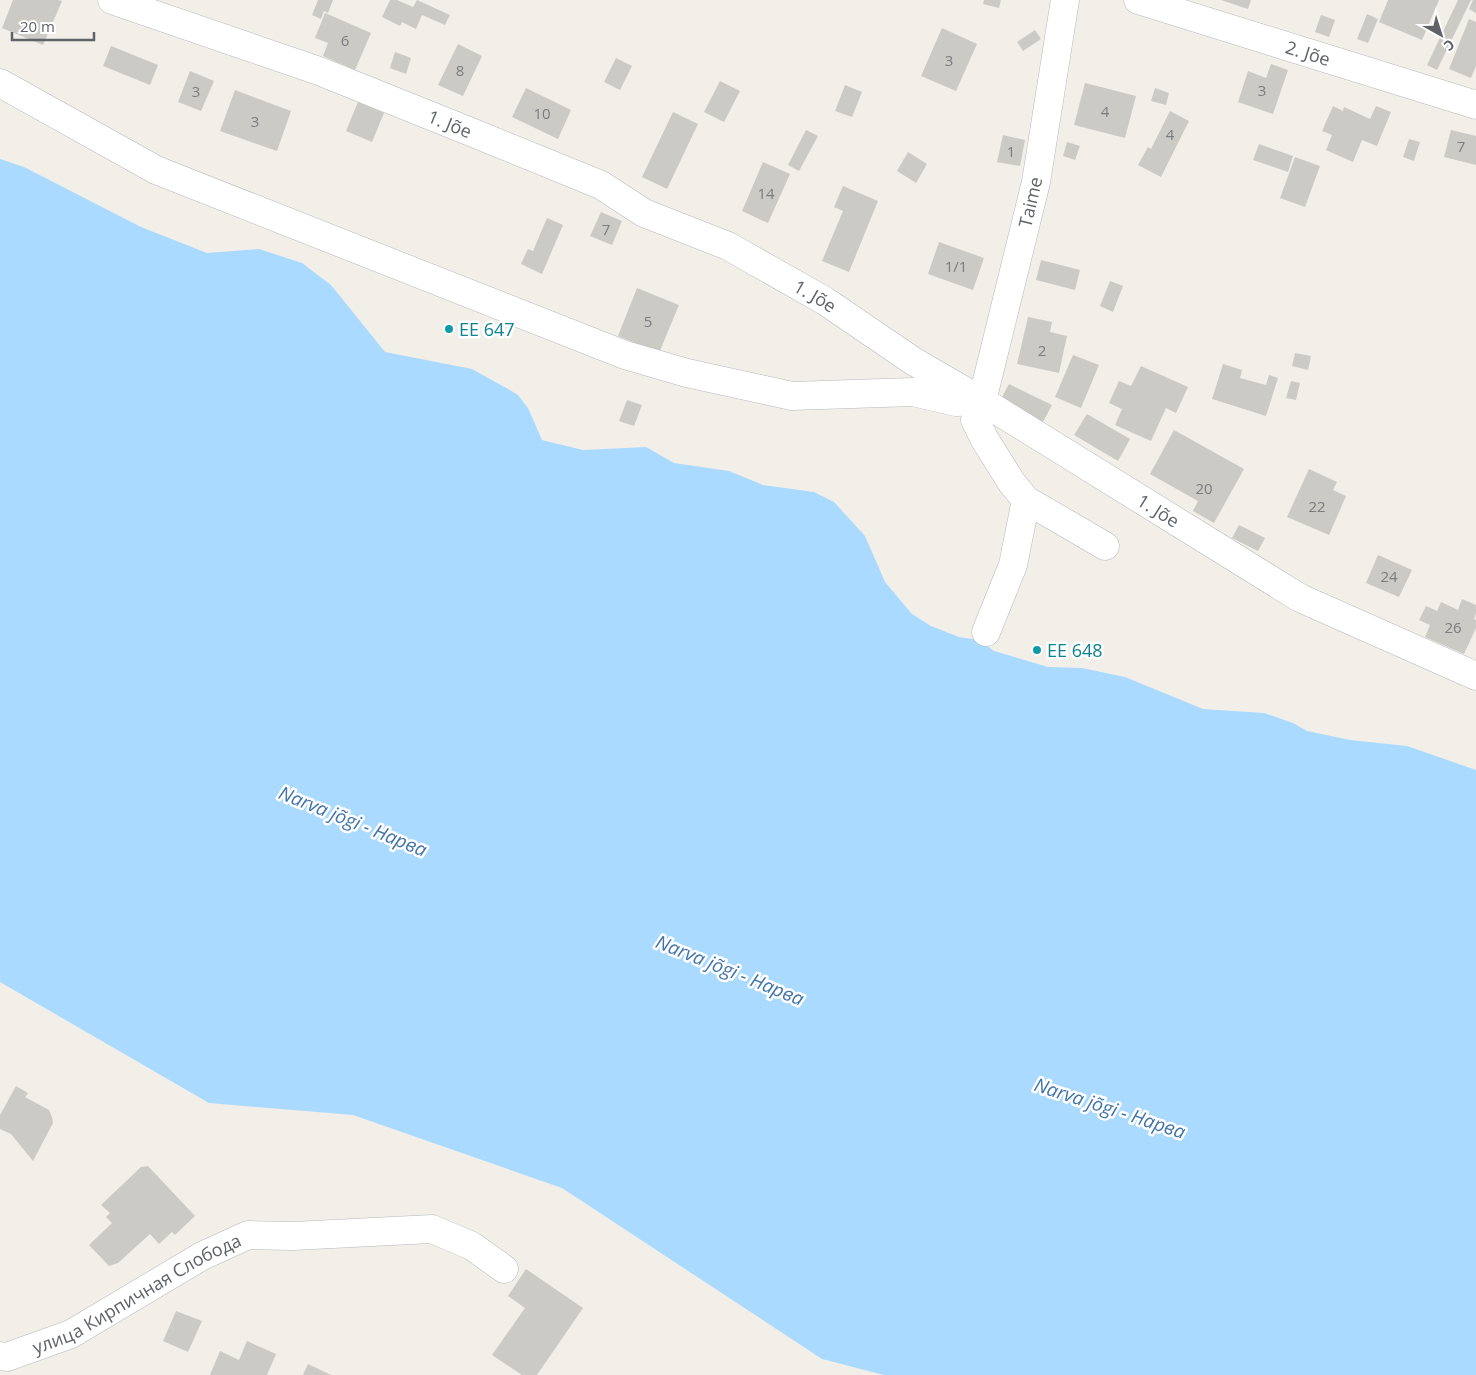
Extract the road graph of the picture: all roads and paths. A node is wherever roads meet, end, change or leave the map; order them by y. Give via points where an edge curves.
1 (112, 0) edge
2 (1065, 0) edge
3 (1138, 0) edge
4 (0, 83) edge
5 (1476, 105) edge
6 (982, 401) junction
7 (1026, 500) junction
8 (1105, 546) dead end
9 (986, 632) dead end
10 (1476, 676) edge
11 (504, 1269) dead end
12 (0, 1356) edge

1 - 6 street, 1. Jõe via 319,72 600,185 644,213 728,246 825,301 913,361
2 - 6 street, Taime via 1036,182
3 - 5 street, 2. Jõe
4 - 6 street via 156,170 625,355 792,396 913,392 956,402
6 - 7 street, Taime via 975,420 1012,483
6 - 10 street, 1. Jõe via 1300,598
7 - 8 street
7 - 9 street via 1013,565
11 - 12 street, улица Кирпичная Слобода via 472,1246 432,1229 248,1235 202,1256 71,1334 7,1357

